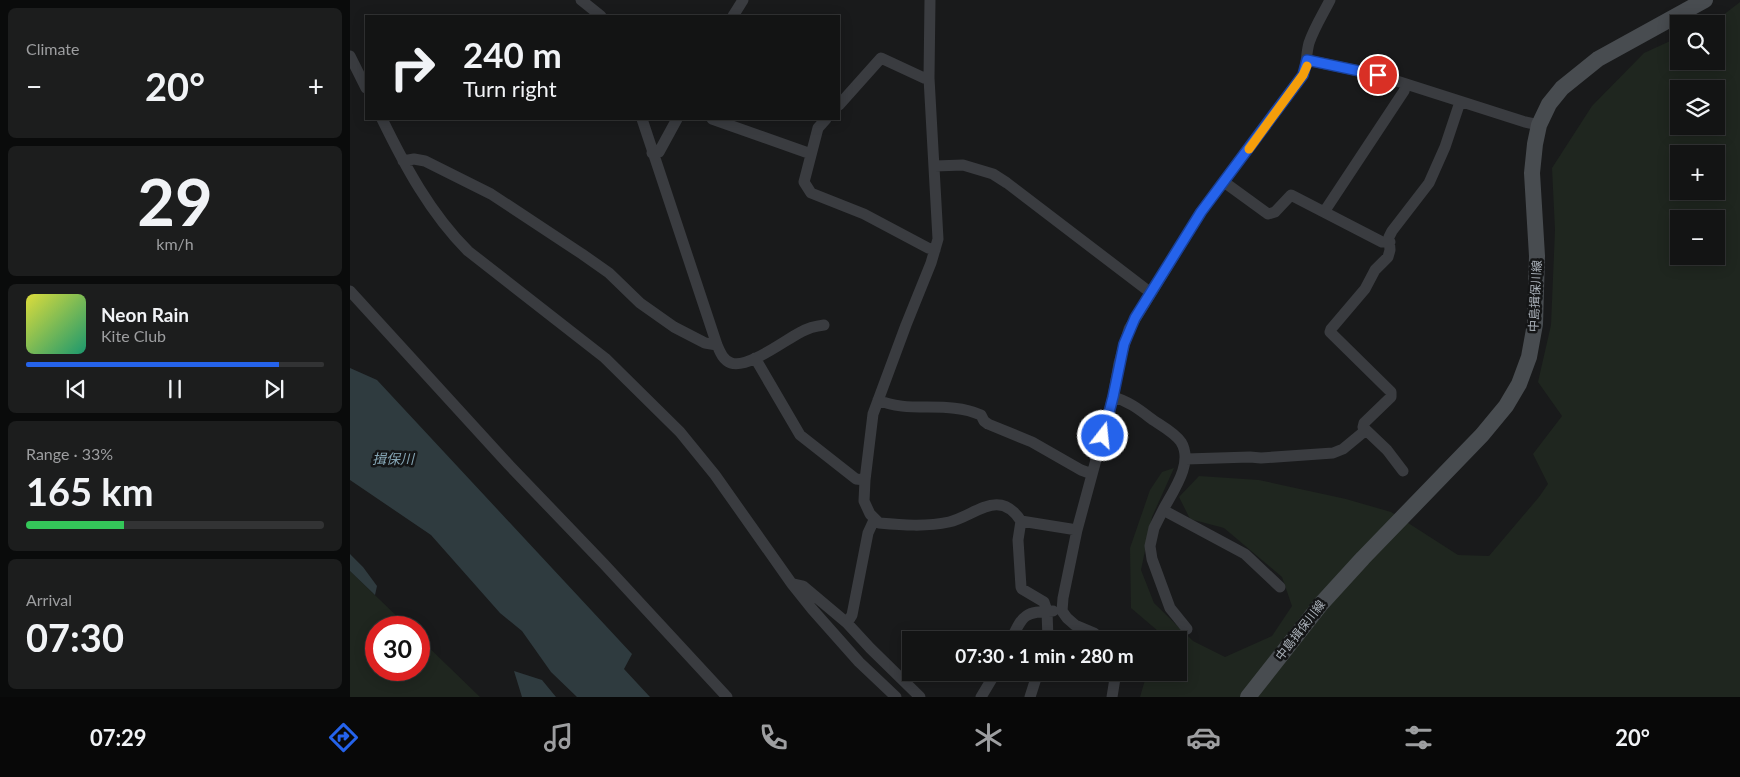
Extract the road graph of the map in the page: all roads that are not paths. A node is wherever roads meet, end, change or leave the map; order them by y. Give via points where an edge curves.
1 (581, 0) edge
2 (743, 0) edge
3 (930, 0) edge
4 (1330, 0) edge
5 (1705, 0) edge
6 (600, 15) edge
7 (734, 15) edge
8 (350, 56) edge
9 (1307, 60) junction
10 (929, 78) junction
11 (1406, 84) junction
12 (365, 86) edge
13 (1460, 102) junction
14 (840, 104) edge
15 (382, 120) edge
16 (642, 120) edge
17 (676, 120) edge
18 (715, 120) edge
19 (825, 120) edge
20 (1539, 125) junction
21 (652, 154) junction
22 (811, 154) junction
23 (403, 161) junction
24 (935, 166) junction
25 (1224, 182) junction
26 (1324, 212) junction
27 (1390, 242) junction
28 (935, 250) junction
29 (350, 291) edge
30 (1150, 293) junction
31 (824, 325) dead end
32 (717, 345) junction
33 (755, 358) junction
34 (1113, 397) junction
35 (878, 400) junction
36 (1366, 430) junction
37 (1186, 459) junction
38 (1403, 471) dead end
39 (1092, 474) junction
40 (865, 480) junction
41 (1163, 510) junction
42 (874, 520) junction
43 (1021, 521) junction
44 (1077, 530) junction
45 (792, 584) junction
46 (1280, 587) dead end
47 (1047, 611) junction
48 (1062, 611) junction
49 (848, 623) junction
50 (1187, 629) dead end
51 (1015, 631) edge
52 (1048, 631) edge
53 (1090, 631) edge
54 (991, 681) edge
55 (1035, 681) edge
56 (1115, 681) edge
57 (727, 697) edge
58 (896, 697) edge
59 (920, 697) edge
60 (981, 697) edge
61 (1030, 697) edge
62 (1112, 697) edge
63 (1248, 697) edge

1 - 6 street
2 - 7 street
3 - 10 street
4 - 9 street via 1312,34
5 - 20 main road, 中島揖保川線 via 1598,59 1562,88 1549,104
8 - 12 street
9 - 11 street via 1359,70
9 - 25 street via 1303,75
10 - 14 street via 881,58
10 - 24 street
11 - 13 street
11 - 26 street
13 - 20 street
13 - 27 street via 1429,183 1392,231
15 - 23 street
16 - 21 street
17 - 21 street via 659,152
18 - 22 street
19 - 22 street via 818,128
20 - 63 main road, 中島揖保川線 via 1532,173 1537,256 1535,324 1529,357 1519,384 1482,435 1320,604
21 - 32 street
22 - 28 street via 804,182 811,193 864,214
23 - 32 street via 425,161 491,194 610,274 640,303 674,327 705,343
23 - 45 street via 451,234 468,251 605,358 680,432
24 - 28 street via 938,239
24 - 30 street via 963,165 993,174
25 - 26 street via 1268,214 1276,212 1291,196
25 - 30 street
26 - 27 street via 1382,242
27 - 36 street via 1388,256 1330,332 1391,392 1391,397 1364,423
28 - 35 street
29 - 57 street
30 - 34 street via 1129,329
31 - 33 street via 802,332
32 - 33 street via 722,356 731,363 741,364
33 - 40 street via 800,435 856,479
34 - 37 street via 1124,400 1180,440
34 - 39 street
35 - 39 street via 889,405 968,410 981,415 988,424 1032,442
35 - 40 street via 873,414
36 - 37 street via 1333,453
36 - 38 street
37 - 41 street
39 - 44 street
40 - 42 street via 864,501
41 - 46 street via 1245,554
41 - 50 street via 1154,528 1150,546 1152,559 1170,608
42 - 43 street via 912,526 949,522 981,507 999,505 1009,508
42 - 49 street via 868,533
43 - 44 street
43 - 47 street via 1018,540 1021,587 1044,602
44 - 48 street
45 - 49 street via 803,586
45 - 58 street via 858,662
47 - 48 street
47 - 51 street via 1026,615
47 - 52 street
48 - 53 street via 1075,624
49 - 59 street
54 - 60 street
55 - 61 street
56 - 62 street

